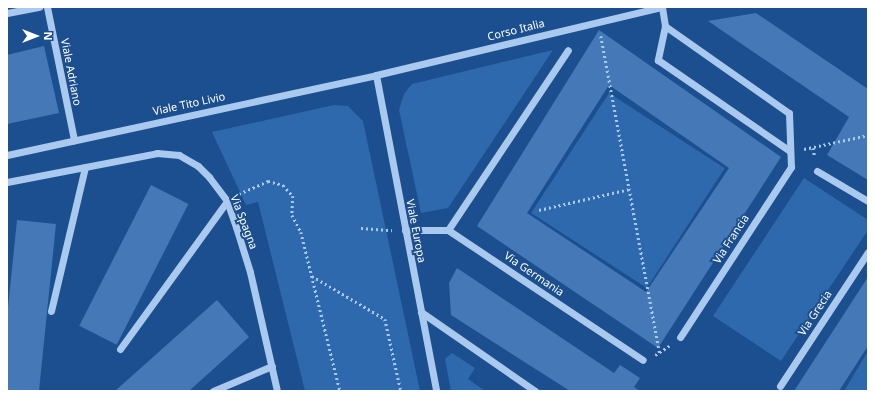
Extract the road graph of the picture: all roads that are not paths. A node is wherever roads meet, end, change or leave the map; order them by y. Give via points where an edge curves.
1 (39, 7) edge
2 (47, 7) edge
3 (662, 7) edge
4 (7, 13) edge
5 (666, 26) junction
6 (568, 50) dead end
7 (376, 75) junction
8 (74, 140) junction
9 (790, 151) junction
10 (7, 155) edge
11 (85, 166) junction
12 (817, 171) dead end
13 (7, 182) edge
14 (226, 201) junction
15 (868, 201) edge
16 (405, 230) junction
17 (448, 230) junction
18 (868, 252) edge
19 (50, 312) dead end
20 (421, 312) junction
21 (680, 337) road end
22 (120, 349) dead end
23 (643, 360) road end
24 (272, 366) junction
25 (780, 386) dead end
26 (213, 391) edge
27 (277, 391) edge
28 (436, 391) edge
29 (535, 391) edge

1 - 4 street
2 - 8 street, Viale Adriano
3 - 5 street
3 - 7 street, Corso Italia
5 - 9 street, Via Francia via 789,113
5 - 9 street via 658,60
6 - 17 street
7 - 8 street, Viale Tito Livio
7 - 16 street, Viale Europa
8 - 10 street, Viale Tito Livio
9 - 21 street, Via Francia via 791,167
11 - 13 street, Via Spagna
11 - 14 street, Via Spagna via 144,155 172,153 186,158 204,171
11 - 19 street
12 - 15 street
14 - 22 street
14 - 24 street, Via Spagna via 250,272
16 - 17 street
16 - 20 street, Viale Europa
17 - 23 street, Via Germania
18 - 25 street, Via Grecia
20 - 28 street, Viale Europa
20 - 29 street
24 - 26 street
24 - 27 street, Via Spagna

